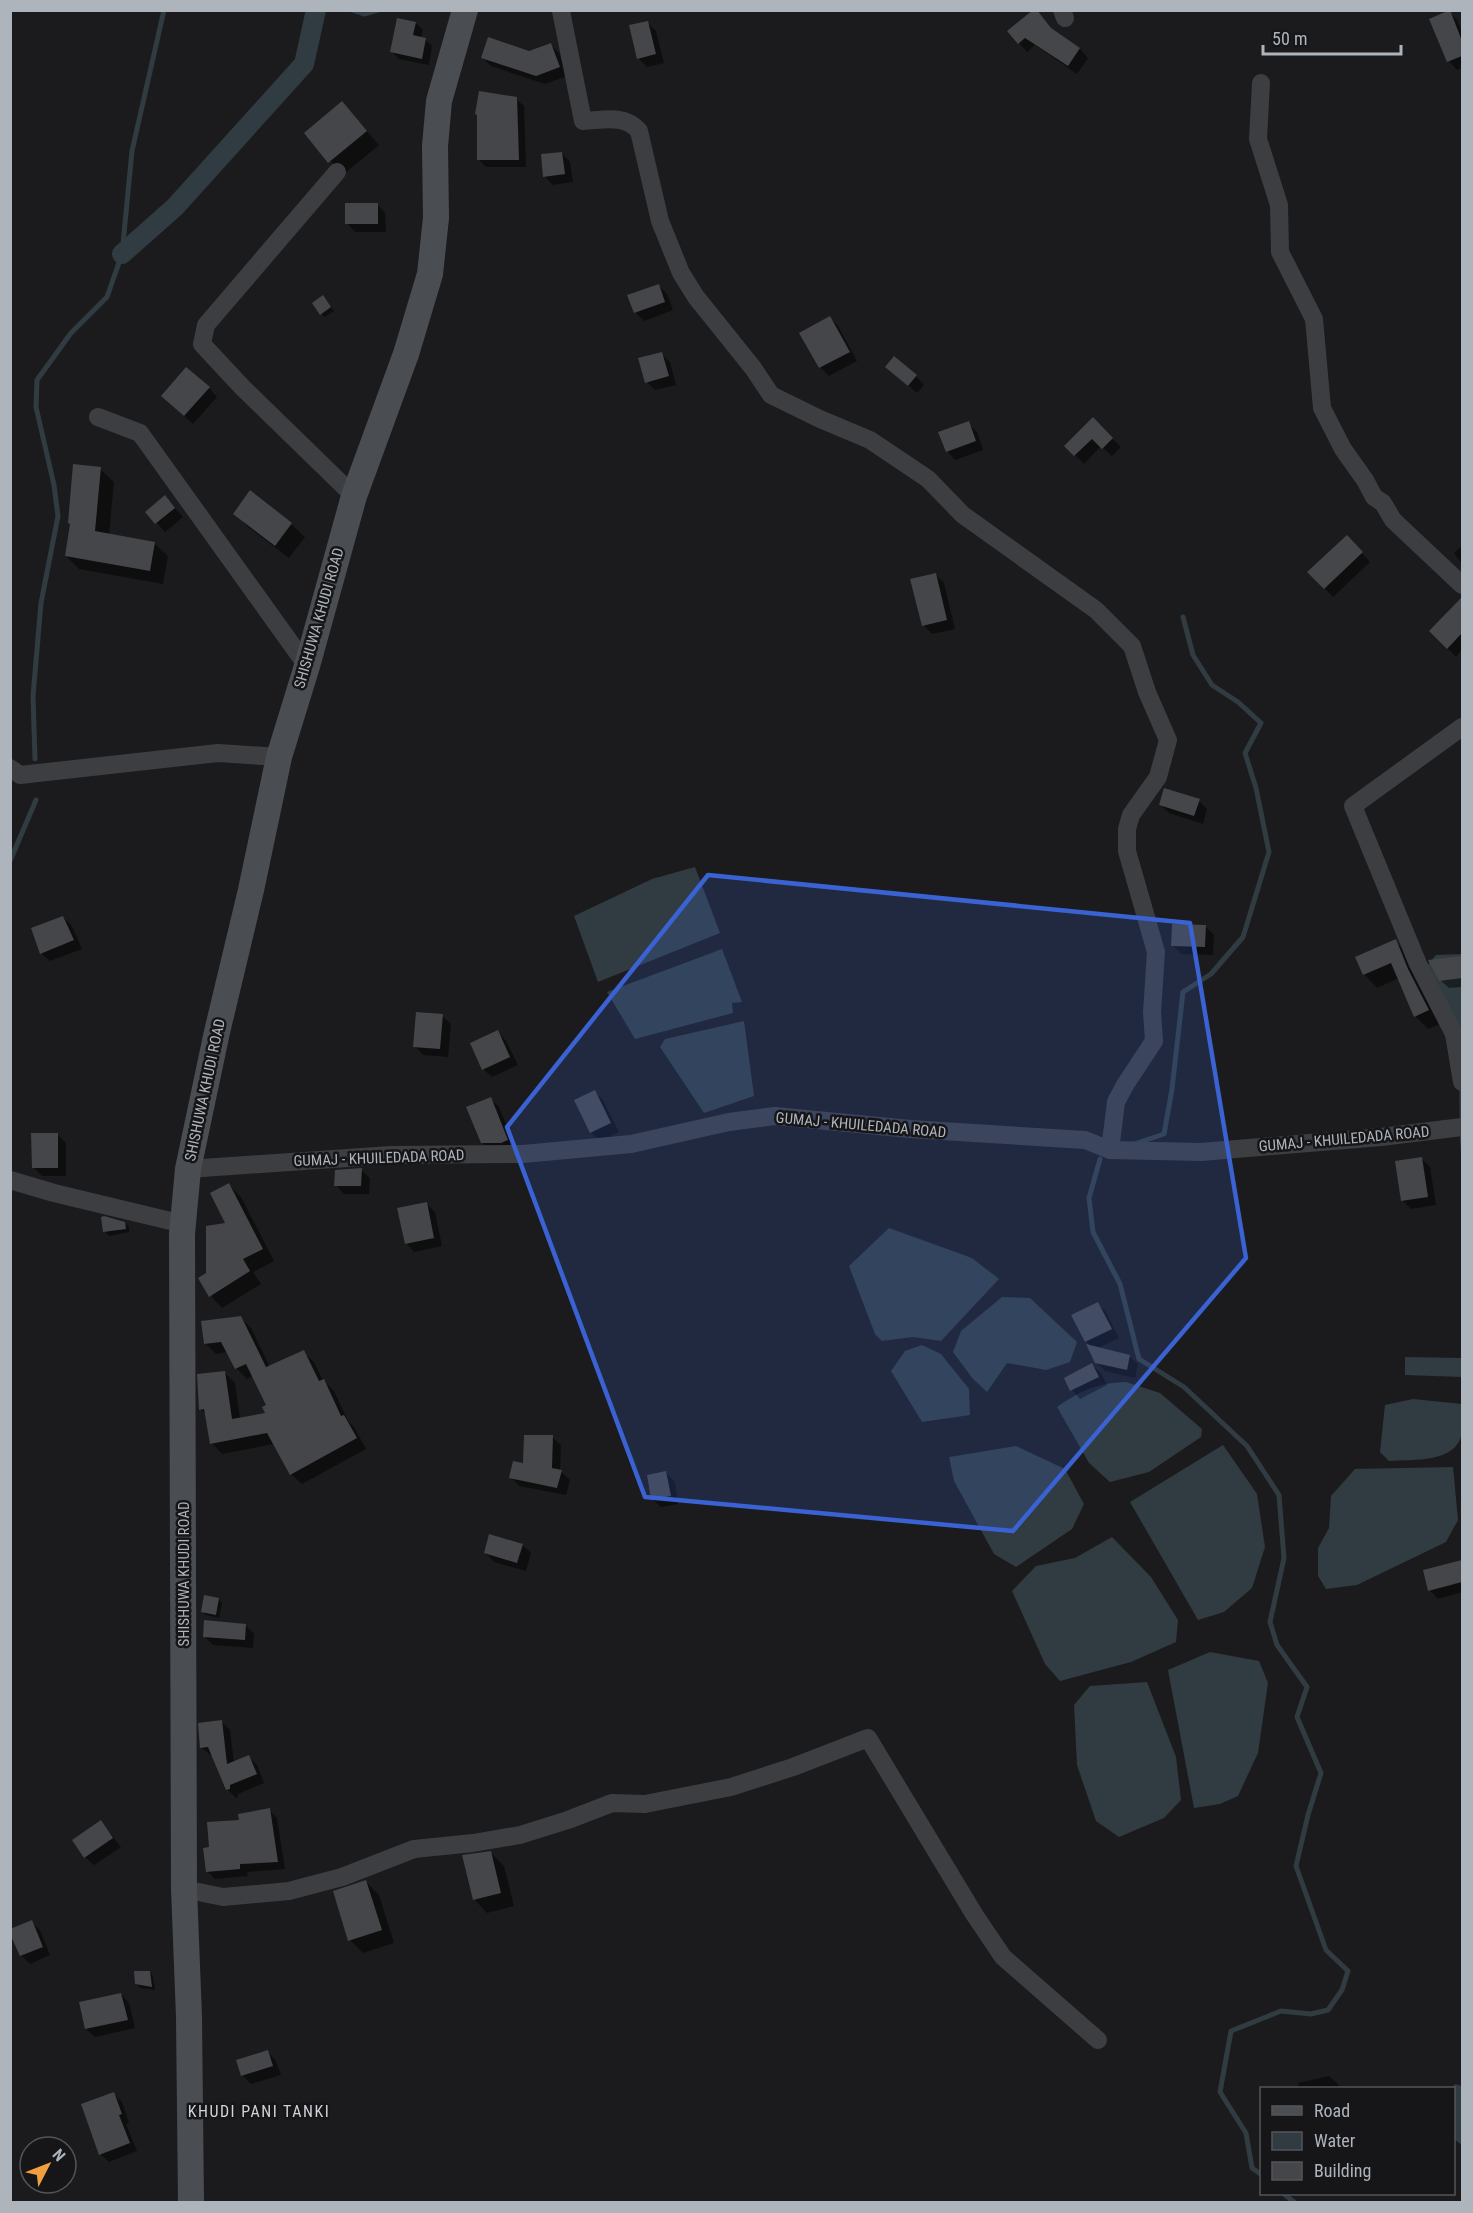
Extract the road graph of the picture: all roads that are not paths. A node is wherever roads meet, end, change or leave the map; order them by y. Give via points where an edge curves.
1 (465, 10) edge
2 (560, 11) edge
3 (1261, 83) dead end
4 (337, 172) dead end
5 (98, 417) dead end
6 (354, 496) junction
7 (1462, 585) edge
8 (307, 666) junction
9 (1462, 728) edge
10 (279, 757) junction
11 (10, 768) edge
12 (1462, 1082) edge
13 (1462, 1126) edge
14 (1110, 1150) junction
15 (188, 1169) junction
16 (10, 1180) edge
17 (183, 1224) junction
18 (184, 1889) junction
19 (1098, 2040) dead end
20 (191, 2202) edge

1 - 6 main road, SHISHUWA KHUDI ROAD via 439,101 436,218 430,274 406,354
2 - 14 street via 583,121 620,119 632,123 639,131 660,221 681,273 771,395 870,440 928,479 963,515 1096,610 1132,646 1168,740 1158,777 1131,815 1127,829 1127,851 1156,952 1154,1041 1116,1102
3 - 7 street via 1258,139 1279,205 1280,252 1314,319 1322,408 1374,497
4 - 6 street via 206,325 202,344
5 - 8 street via 140,433
6 - 8 main road, SHISHUWA KHUDI ROAD
8 - 10 main road, SHISHUWA KHUDI ROAD
9 - 12 street via 1353,806 1418,964 1454,1034
10 - 11 street via 218,753 20,775
10 - 15 main road, SHISHUWA KHUDI ROAD
13 - 14 street, GUMAJ - KHUILEDADA ROAD via 1201,1152
14 - 15 street, GUMAJ - KHUILEDADA ROAD via 1085,1140 775,1116 631,1144 523,1154 391,1155
15 - 17 main road, SHISHUWA KHUDI ROAD
16 - 17 street
17 - 18 main road, SHISHUWA KHUDI ROAD
18 - 19 street via 223,1897 289,1892 342,1877 414,1849 520,1835 612,1803 645,1804 731,1787 868,1738 1003,1957
18 - 20 main road, SHISHUWA KHUDI ROAD

